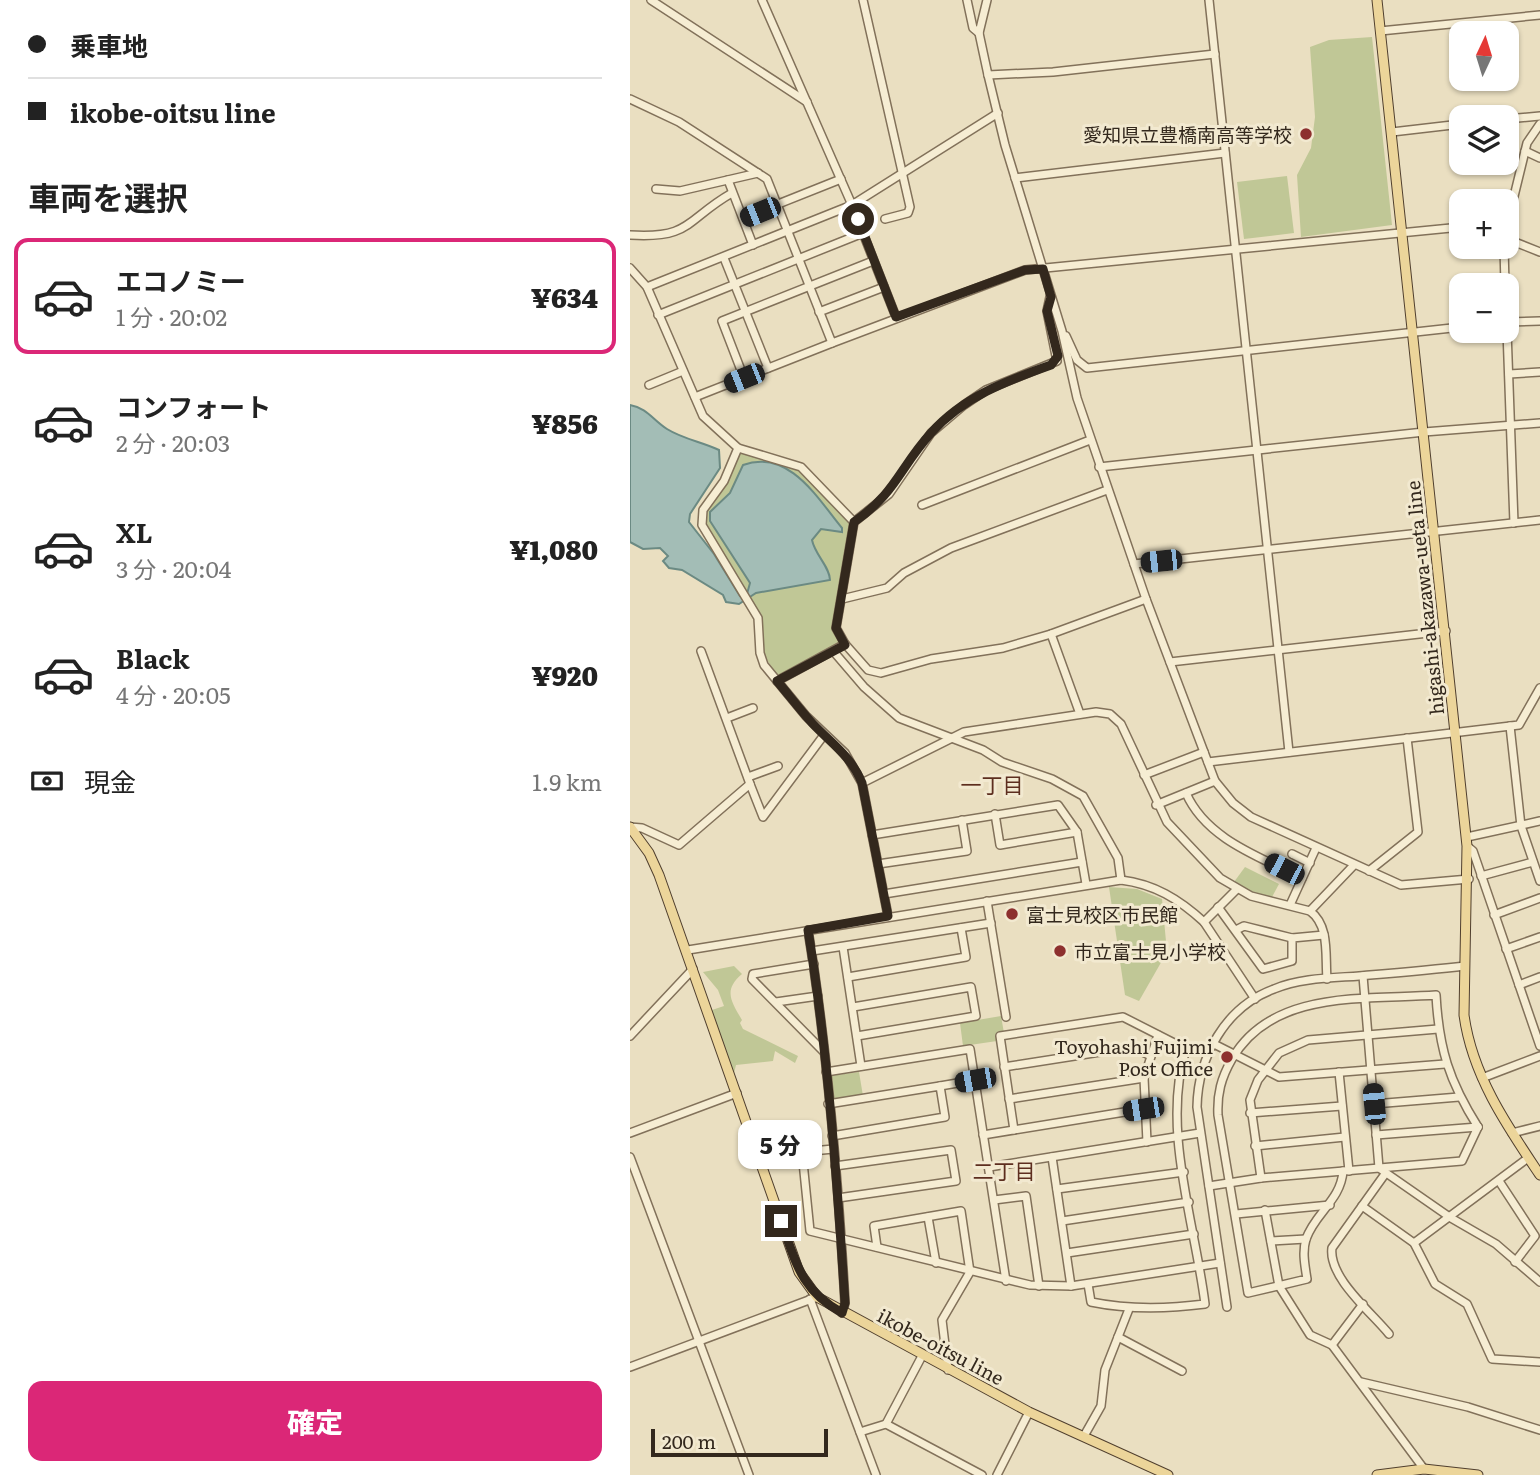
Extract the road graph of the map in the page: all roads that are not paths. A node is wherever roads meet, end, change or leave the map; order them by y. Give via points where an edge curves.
1 (651, 0) edge
2 (762, 0) edge
3 (863, 0) edge
4 (967, 0) edge
5 (987, 0) edge
6 (1209, 0) edge
7 (1377, 0) edge
8 (1540, 15) edge
9 (1380, 32) junction
10 (979, 33) junction
11 (1215, 54) junction
12 (988, 75) junction
13 (630, 99) edge
14 (807, 103) junction
15 (998, 113) junction
16 (1540, 116) edge
17 (1519, 118) edge
18 (1540, 124) edge
19 (1449, 125) edge
20 (1392, 132) junction
21 (1525, 151) junction
22 (1226, 153) junction
23 (1540, 158) edge
24 (758, 173) junction
25 (903, 174) junction
26 (1015, 178) junction
27 (728, 180) junction
28 (841, 180) junction
29 (656, 189) dead end
30 (1516, 189) edge
31 (732, 193) junction
32 (776, 205) junction
33 (852, 205) junction
34 (743, 218) junction
35 (885, 219) dead end
36 (1449, 228) edge
37 (788, 232) junction
38 (1402, 232) junction
39 (863, 233) junction
40 (630, 235) edge
41 (1519, 244) edge
42 (753, 245) junction
43 (1234, 250) junction
44 (1540, 252) edge
45 (724, 258) junction
46 (799, 259) junction
47 (873, 261) junction
48 (630, 268) edge
49 (1043, 269) junction
50 (734, 285) junction
51 (809, 286) junction
52 (647, 287) junction
53 (884, 287) junction
54 (1051, 297) junction
55 (746, 312) junction
56 (819, 312) junction
57 (658, 315) junction
58 (896, 317) junction
59 (1540, 321) edge
60 (1519, 322) edge
61 (1449, 328) edge
62 (1062, 331) junction
63 (1413, 331) junction
64 (832, 343) junction
65 (1508, 343) edge
66 (1246, 350) junction
67 (768, 368) junction
68 (683, 371) junction
69 (1540, 372) edge
70 (1509, 374) junction
71 (744, 378) junction
72 (649, 385) dead end
73 (695, 397) junction
74 (1540, 423) edge
75 (1511, 425) junction
76 (1424, 432) junction
77 (1090, 440) junction
78 (738, 448) junction
79 (1257, 451) junction
80 (1099, 467) junction
81 (1107, 490) junction
82 (922, 505) dead end
83 (1540, 520) edge
84 (854, 522) junction
85 (1514, 523) junction
86 (1435, 532) junction
87 (1267, 549) junction
88 (1134, 564) junction
89 (842, 599) junction
90 (1146, 599) junction
91 (1446, 631) junction
92 (1051, 635) junction
93 (845, 645) junction
94 (1279, 650) junction
95 (701, 651) dead end
96 (834, 652) junction
97 (1170, 662) junction
98 (777, 681) junction
99 (1540, 688) edge
100 (754, 708) dead end
101 (1080, 714) junction
102 (727, 718) junction
103 (1510, 726) junction
104 (1456, 732) junction
105 (824, 735) junction
106 (952, 737) junction
107 (1407, 738) junction
108 (1204, 752) junction
109 (1289, 752) junction
110 (1208, 762) junction
111 (778, 766) dead end
112 (1144, 775) junction
113 (749, 780) junction
114 (1216, 780) junction
115 (862, 783) junction
116 (1186, 793) junction
117 (1156, 805) junction
118 (995, 814) junction
119 (961, 820) junction
120 (1540, 821) edge
121 (1521, 826) junction
122 (630, 827) edge
123 (1077, 832) junction
124 (872, 835) junction
125 (1467, 842) junction
126 (1316, 848) junction
127 (1292, 854) dead end
128 (1082, 862) junction
129 (1533, 862) junction
130 (1310, 863) junction
131 (878, 864) junction
132 (1354, 864) junction
133 (1369, 871) junction
134 (1480, 876) junction
135 (1302, 878) junction
136 (1469, 879) junction
137 (1121, 880) junction
138 (1540, 881) edge
139 (1086, 884) junction
140 (1237, 889) junction
141 (884, 894) junction
142 (1540, 898) edge
143 (987, 901) junction
144 (1290, 905) junction
145 (1218, 907) junction
146 (1310, 911) junction
147 (1494, 915) junction
148 (888, 916) junction
149 (1204, 922) junction
150 (991, 923) junction
151 (961, 928) junction
152 (808, 930) junction
153 (1236, 930) junction
154 (1324, 935) junction
155 (1540, 937) edge
156 (1292, 938) junction
157 (843, 947) junction
158 (1506, 949) junction
159 (688, 950) junction
160 (812, 951) junction
161 (814, 964) junction
162 (1465, 966) junction
163 (693, 969) junction
164 (1363, 976) junction
165 (848, 977) junction
166 (1540, 977) edge
167 (1327, 979) junction
168 (1519, 985) junction
169 (818, 996) junction
170 (1255, 999) junction
171 (1364, 1000) junction
172 (776, 1002) junction
173 (853, 1007) junction
174 (1540, 1016) edge
175 (1006, 1017) dead end
176 (1531, 1019) junction
177 (1438, 1029) junction
178 (1158, 1035) junction
179 (1367, 1035) junction
180 (630, 1036) edge
181 (857, 1036) junction
182 (1212, 1043) junction
183 (1540, 1046) edge
184 (823, 1052) junction
185 (1235, 1054) junction
186 (1149, 1055) junction
187 (1540, 1056) edge
188 (1445, 1063) junction
189 (861, 1066) junction
190 (1004, 1067) junction
191 (1265, 1070) junction
192 (1371, 1070) junction
193 (826, 1072) junction
194 (1339, 1072) junction
195 (1144, 1078) junction
196 (1482, 1079) junction
197 (975, 1080) junction
198 (940, 1086) junction
199 (737, 1093) junction
200 (1459, 1097) junction
201 (1009, 1099) junction
202 (828, 1104) junction
203 (1374, 1104) junction
204 (1342, 1106) junction
205 (1143, 1109) junction
206 (1250, 1113) junction
207 (1540, 1126) edge
208 (1478, 1127) junction
209 (1014, 1129) junction
210 (630, 1132) edge
211 (1200, 1133) junction
212 (1513, 1133) junction
213 (983, 1135) junction
214 (1376, 1135) junction
215 (832, 1136) junction
216 (1178, 1137) junction
217 (1345, 1137) junction
218 (1147, 1142) junction
219 (1255, 1146) junction
220 (833, 1149) junction
221 (630, 1157) edge
222 (1052, 1157) junction
223 (1528, 1158) junction
224 (835, 1166) junction
225 (989, 1167) junction
226 (1346, 1171) junction
227 (1382, 1171) junction
228 (1184, 1172) junction
229 (1540, 1175) edge
230 (1261, 1178) junction
231 (1499, 1181) junction
232 (1230, 1183) junction
233 (1209, 1186) junction
234 (1057, 1189) junction
235 (838, 1198) junction
236 (994, 1200) junction
237 (1189, 1202) junction
238 (1330, 1205) junction
239 (1362, 1206) junction
240 (1265, 1210) junction
241 (1236, 1214) junction
242 (928, 1217) junction
243 (1451, 1218) junction
244 (1062, 1222) junction
245 (1194, 1234) junction
246 (1537, 1234) edge
247 (841, 1239) junction
248 (1306, 1239) junction
249 (1271, 1241) junction
250 (1414, 1243) junction
251 (877, 1247) junction
252 (1067, 1253) junction
253 (1515, 1262) junction
254 (936, 1263) junction
255 (1220, 1263) junction
256 (1200, 1266) junction
257 (970, 1272) junction
258 (1006, 1281) junction
259 (1540, 1282) edge
260 (1088, 1284) junction
261 (1039, 1286) junction
262 (1071, 1286) junction
263 (1279, 1286) junction
264 (813, 1298) junction
265 (1363, 1304) junction
266 (1227, 1307) dead end
267 (1129, 1309) junction
268 (842, 1313) junction
269 (1389, 1334) dead end
270 (1118, 1336) junction
271 (698, 1341) junction
272 (1332, 1345) junction
273 (922, 1356) junction
274 (1540, 1362) edge
275 (630, 1367) edge
276 (948, 1370) junction
277 (1182, 1371) dead end
278 (1362, 1382) junction
279 (1029, 1412) junction
280 (887, 1424) junction
281 (1540, 1430) edge
282 (860, 1433) junction
283 (1084, 1436) junction
284 (1424, 1469) junction
285 (749, 1475) edge
286 (876, 1475) edge
287 (982, 1475) edge
288 (997, 1475) edge
289 (1168, 1475) edge
290 (1377, 1475) edge
291 (1477, 1475) edge

1 - 14 street
2 - 14 street
3 - 25 street
4 - 10 street via 973,28
5 - 10 street
6 - 11 street
7 - 9 main road, higashi-akazawa-ueta line
8 - 9 street
9 - 20 main road, higashi-akazawa-ueta line
10 - 12 street
11 - 12 street
11 - 22 street
12 - 15 street
13 - 24 street via 680,122
14 - 28 street
15 - 25 street
15 - 26 street
16 - 17 street
18 - 21 street
19 - 20 street
20 - 38 main road, higashi-akazawa-ueta line
21 - 23 street
21 - 30 street
22 - 26 street
22 - 43 street
24 - 27 street
24 - 32 street via 766,179
25 - 33 street
25 - 35 street via 910,211
26 - 49 street
27 - 29 street via 680,191
27 - 31 street
28 - 32 street
28 - 33 street
31 - 34 street
31 - 40 street via 680,232
32 - 34 street
32 - 37 street
33 - 37 street
33 - 39 street
34 - 42 street
36 - 38 street
37 - 42 street
37 - 46 street
38 - 43 street
38 - 63 main road, higashi-akazawa-ueta line
39 - 46 street
39 - 47 street
41 - 44 street
42 - 45 street
43 - 49 street
43 - 66 street
45 - 50 street
45 - 52 street
46 - 50 street
46 - 51 street
47 - 51 street
47 - 53 street
48 - 52 street
49 - 54 street
49 - 58 street via 1025,270
50 - 55 street
50 - 57 street
51 - 55 street
51 - 56 street
52 - 57 street
53 - 56 street
53 - 58 street
54 - 62 street
54 - 84 street via 1047,311 1057,361 986,390 964,405 931,433 889,494
55 - 67 street
55 - 71 street via 722,321
56 - 64 street
57 - 68 street
58 - 64 street
59 - 60 street
61 - 63 street
62 - 66 street via 1077,360 1087,368
62 - 77 street
63 - 66 street
63 - 76 main road, higashi-akazawa-ueta line
64 - 67 street
65 - 70 street
66 - 79 street
67 - 71 street
68 - 72 street
68 - 73 street
69 - 70 street
70 - 75 street
71 - 73 street
73 - 78 street via 703,416
74 - 75 street
75 - 76 street
75 - 85 street
76 - 79 street
76 - 86 main road, higashi-akazawa-ueta line
77 - 80 street
77 - 82 street
78 - 84 street via 801,467
78 - 98 street via 701,517 706,533 758,618 760,653
79 - 80 street
79 - 87 street
80 - 81 street
81 - 88 street
81 - 89 street via 951,548 904,573 887,588
83 - 85 street
84 - 89 street
85 - 86 street
86 - 87 street
86 - 91 main road, higashi-akazawa-ueta line
87 - 88 street
87 - 94 street
88 - 90 street
89 - 93 street via 836,628
90 - 92 street
90 - 97 street
91 - 94 street
91 - 104 main road, higashi-akazawa-ueta line
92 - 93 street via 881,673 868,670
92 - 101 street
93 - 96 street
94 - 97 street
94 - 109 street
95 - 102 street
96 - 98 street
96 - 106 street via 899,718
97 - 108 street
98 - 105 street
99 - 103 street via 1520,725
100 - 102 street
101 - 106 street
101 - 112 street via 1104,712 1116,719
102 - 113 street
103 - 104 street
103 - 121 street
104 - 107 street
104 - 125 main road, higashi-akazawa-ueta line
105 - 113 street via 763,817
105 - 115 street via 845,753
106 - 115 street
106 - 137 street via 1083,796 1118,858
107 - 109 street
107 - 133 street via 1418,832
108 - 110 street
108 - 112 street
109 - 110 street
110 - 114 street
111 - 113 street
112 - 117 street
113 - 122 street via 679,845
114 - 116 street
114 - 126 street via 1242,811
115 - 124 street
116 - 117 street
116 - 135 street via 1194,808 1224,838
117 - 140 street via 1174,831
118 - 119 street
118 - 123 street via 1058,805
118 - 123 street via 1000,845
119 - 124 street
119 - 131 street via 967,850
120 - 121 street
121 - 125 street
121 - 129 street
122 - 159 main road, ikobe-oitsu line via 655,864
123 - 128 street
124 - 131 street
125 - 134 street
125 - 136 main road, higashi-akazawa-ueta line
126 - 130 street
126 - 132 street
127 - 130 street
128 - 139 street
128 - 141 street
129 - 134 street
129 - 138 street
130 - 135 street
131 - 141 street
132 - 133 street
132 - 146 street
133 - 136 street via 1401,885
134 - 147 street
135 - 144 street
136 - 162 main road, higashi-akazawa-ueta line
137 - 139 street
137 - 149 street via 1167,893
139 - 143 street
140 - 144 street
140 - 145 street
141 - 148 street
142 - 147 street
143 - 148 street
143 - 150 street
144 - 146 street
145 - 149 street
145 - 153 street
146 - 154 street via 1321,921
147 - 158 street
148 - 152 street
149 - 170 street
150 - 151 street
150 - 175 street
151 - 157 street
151 - 165 street via 966,957
152 - 159 street
152 - 160 street
153 - 156 street via 1244,926
153 - 156 street via 1263,970 1292,961
154 - 156 street
154 - 167 street
155 - 158 street
157 - 160 street
157 - 165 street
158 - 168 street
159 - 163 main road, ikobe-oitsu line
160 - 161 street
161 - 169 street
161 - 172 street via 753,974 752,979
162 - 164 street
162 - 196 main road, higashi-akazawa-ueta line via 1464,1015
163 - 180 street
163 - 199 main road, ikobe-oitsu line
164 - 167 street
164 - 171 street
165 - 173 street
166 - 168 street
167 - 170 street via 1289,984
168 - 176 street
169 - 172 street
169 - 184 street
170 - 182 street
171 - 177 street via 1436,995
171 - 179 street
171 - 185 street via 1290,1009 1261,1025
172 - 184 street
173 - 181 street
173 - 181 street via 971,987 975,1016
174 - 176 street
176 - 183 street
177 - 179 street
177 - 188 street
178 - 186 street
178 - 190 street via 1123,1017 1000,1036
178 - 216 street via 1186,1049 1176,1089
179 - 191 street via 1291,1045
179 - 192 street
181 - 189 street
182 - 185 street
182 - 211 street via 1197,1094
184 - 193 street
185 - 191 street
185 - 232 street via 1219,1088 1218,1104
186 - 190 street via 1132,1048
186 - 195 street
187 - 196 street
188 - 192 street
188 - 200 street
189 - 193 street
189 - 197 street via 970,1049
190 - 201 street
191 - 194 street via 1279,1077
191 - 206 street via 1254,1089
192 - 194 street
192 - 203 street
193 - 202 street
194 - 204 street
195 - 201 street
195 - 205 street
196 - 212 main road, higashi-akazawa-ueta line
197 - 198 street
197 - 213 street
198 - 202 street
198 - 215 street via 945,1117
199 - 210 street
199 - 264 main road, ikobe-oitsu line via 799,1272
200 - 203 street
200 - 208 street
201 - 209 street
202 - 215 street
203 - 214 street
204 - 206 street
204 - 217 street
205 - 209 street
205 - 218 street
206 - 219 street
207 - 212 street
208 - 214 street
208 - 227 street via 1462,1161
209 - 213 street
211 - 216 street
211 - 233 street
212 - 223 main road, higashi-akazawa-ueta line
213 - 225 street
214 - 227 street
215 - 220 street
216 - 218 street
216 - 228 street
217 - 219 street
217 - 226 street
218 - 222 street
219 - 230 street
220 - 224 street
220 - 247 street via 802,1152 810,1231
221 - 271 street
222 - 225 street
222 - 234 street
223 - 229 main road, higashi-akazawa-ueta line
223 - 231 street
224 - 235 street
224 - 235 street via 951,1150 956,1181
225 - 236 street
226 - 227 street
226 - 230 street
226 - 238 street
227 - 239 street
227 - 243 street
228 - 234 street
228 - 237 street
230 - 232 street
231 - 243 street
231 - 246 street
232 - 233 street
232 - 241 street
233 - 255 street
234 - 244 street
235 - 247 street
236 - 258 street
236 - 261 street via 1026,1196
237 - 244 street
237 - 245 street
238 - 240 street
238 - 248 street
239 - 250 street
239 - 265 street via 1331,1255 1336,1272
240 - 241 street
240 - 249 street
241 - 263 street via 1248,1293
242 - 251 street via 874,1226
242 - 254 street
242 - 257 street via 961,1211
243 - 250 street
243 - 253 street via 1496,1244
244 - 252 street
245 - 252 street
245 - 256 street
246 - 253 street
247 - 251 street
247 - 268 street
248 - 249 street
248 - 263 street via 1307,1279
249 - 263 street
250 - 274 street via 1434,1284 1466,1304 1492,1359
251 - 254 street
252 - 262 street
253 - 259 street
254 - 257 street
255 - 256 street
255 - 266 street
256 - 260 street
256 - 267 street via 1205,1304
257 - 258 street
257 - 276 street via 942,1320
258 - 261 street
260 - 262 street
260 - 267 street via 1091,1302
261 - 262 street
263 - 272 street via 1310,1335
264 - 268 main road, ikobe-oitsu line
264 - 271 street
264 - 282 street
265 - 269 street
265 - 272 street
267 - 270 street
268 - 273 main road, ikobe-oitsu line
270 - 277 street
270 - 283 street via 1105,1370 1101,1406
271 - 275 street
271 - 285 street
272 - 278 street
273 - 276 main road, ikobe-oitsu line
273 - 280 street
276 - 279 main road, ikobe-oitsu line
278 - 281 street
278 - 284 street
279 - 283 main road, ikobe-oitsu line
279 - 288 street
280 - 282 street
280 - 287 street
282 - 286 street
283 - 289 main road, ikobe-oitsu line
284 - 290 main road
284 - 291 main road

